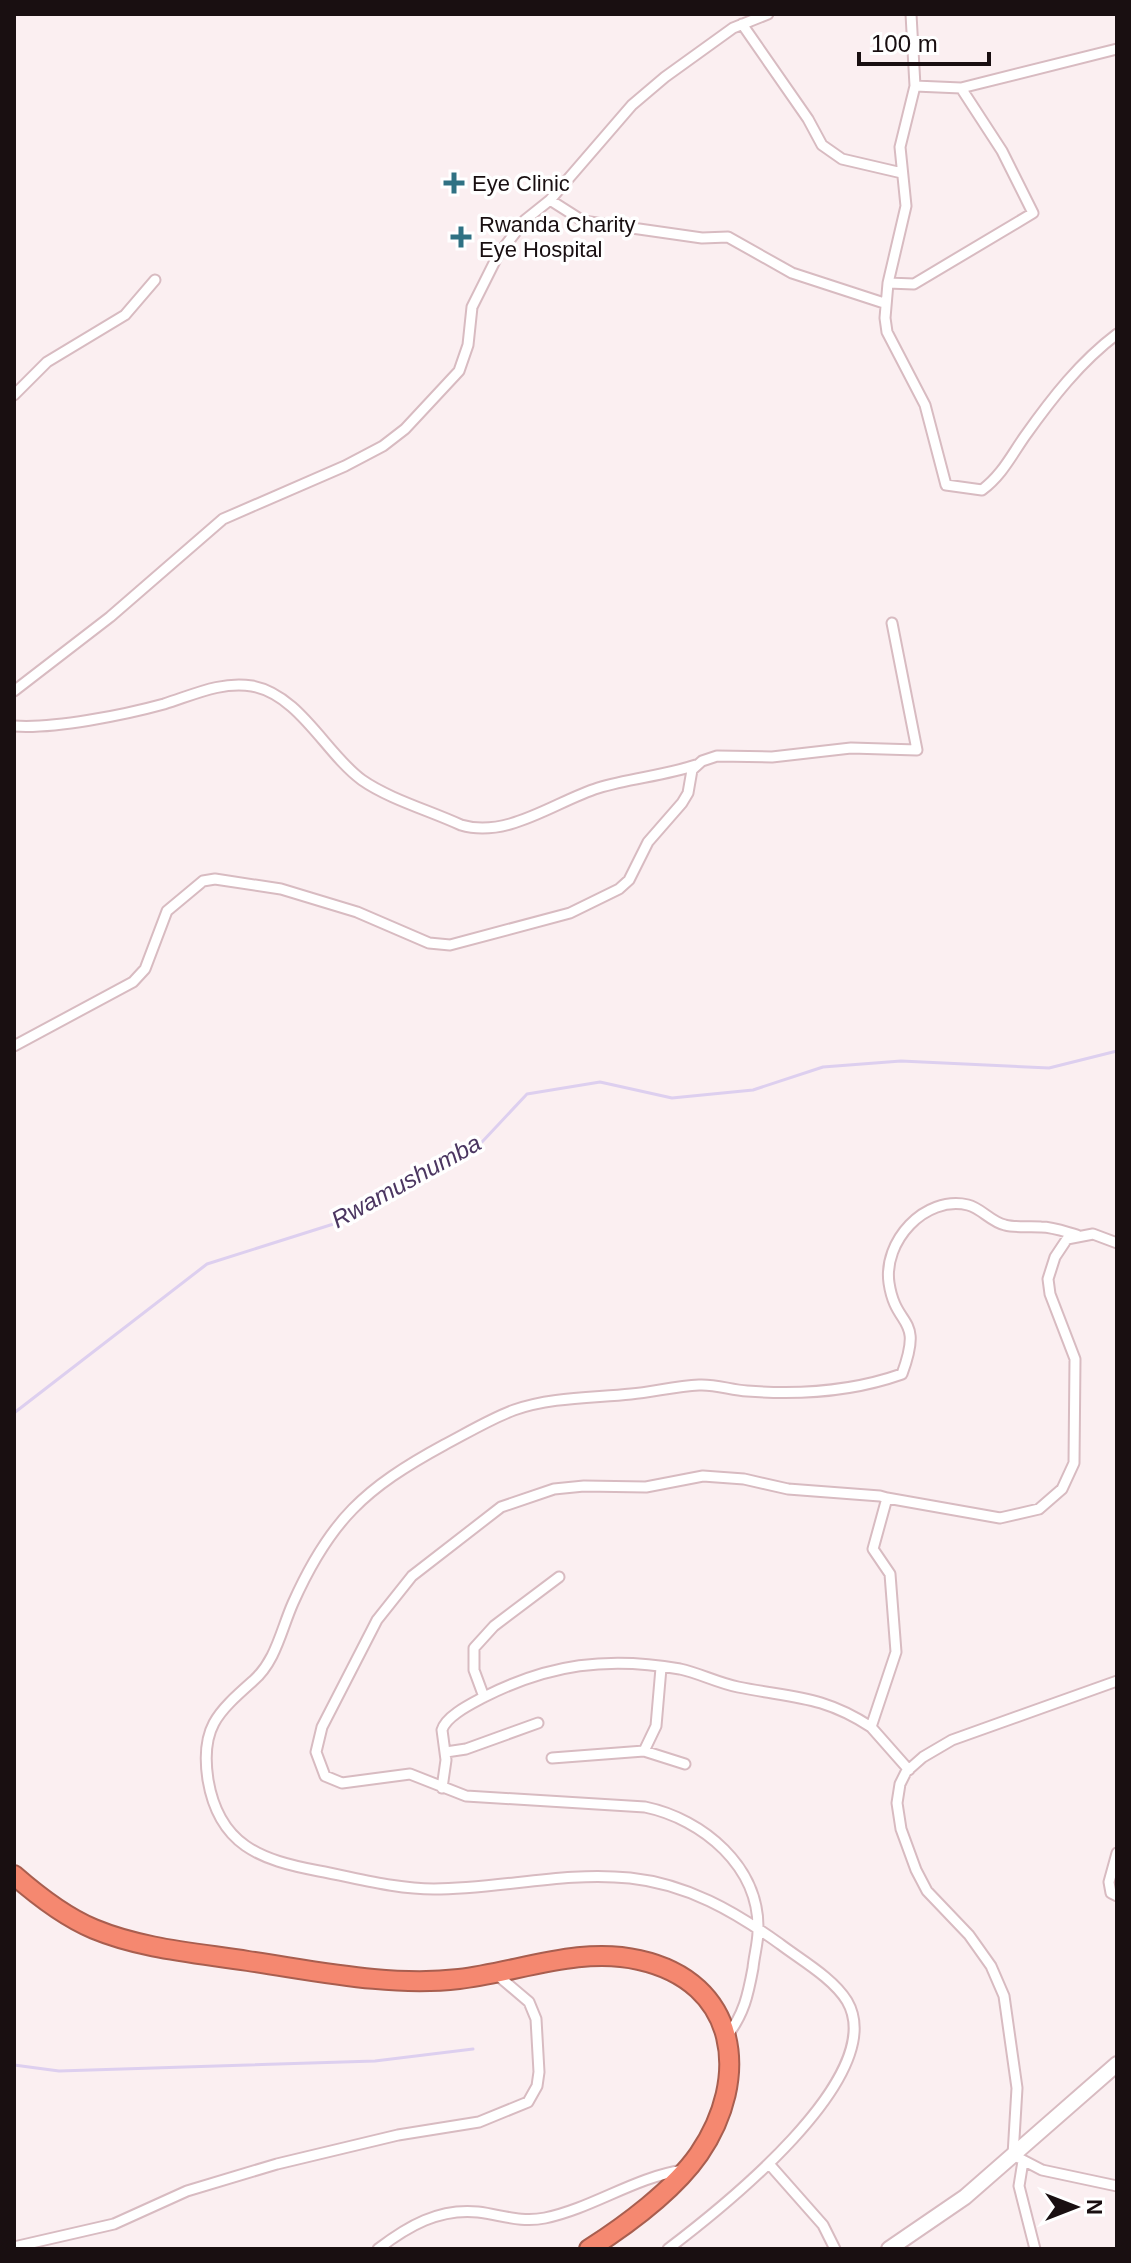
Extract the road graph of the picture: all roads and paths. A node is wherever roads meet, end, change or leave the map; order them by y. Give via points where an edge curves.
1 (768, 14) edge
2 (911, 14) edge
3 (742, 24) junction
4 (1117, 49) edge
5 (915, 86) junction
6 (961, 88) junction
7 (902, 173) junction
8 (550, 200) junction
9 (155, 280) dead end
10 (888, 283) junction
11 (884, 303) junction
12 (1117, 334) edge
13 (14, 395) edge
14 (892, 623) dead end
15 (14, 691) edge
16 (14, 726) edge
17 (696, 765) junction
18 (14, 1046) edge
19 (1077, 1235) junction
20 (1117, 1243) edge
21 (887, 1498) junction
22 (559, 1577) dead end
23 (661, 1668) junction
24 (1117, 1681) edge
25 (484, 1697) junction
26 (538, 1723) dead end
27 (871, 1727) junction
28 (644, 1751) junction
29 (446, 1752) junction
30 (552, 1758) dead end
31 (685, 1764) dead end
32 (909, 1770) junction
33 (442, 1788) junction
34 (1117, 1853) edge
35 (14, 1875) edge
36 (1117, 1896) edge
37 (759, 1929) junction
38 (496, 1974) junction
39 (727, 2036) junction
40 (1117, 2064) edge
41 (1018, 2158) junction
42 (770, 2165) junction
43 (684, 2170) junction
44 (1117, 2186) edge
45 (14, 2247) edge
46 (378, 2249) edge
47 (589, 2249) edge
48 (668, 2249) edge
49 (835, 2249) edge
50 (889, 2249) edge
51 (1035, 2249) edge

1 - 3 street
2 - 5 street
3 - 7 street via 822,145 842,159
3 - 8 street via 632,105
4 - 6 street
5 - 6 street
5 - 7 street via 900,147
6 - 10 street via 1002,151 1033,213 914,284
7 - 10 street via 906,206
8 - 11 street via 583,221 728,237 792,273
8 - 15 street via 525,220 498,255 472,307 459,371 405,429 345,466 223,519
9 - 13 street via 125,315 47,362
10 - 11 street
11 - 12 street via 887,332 925,405 946,485 962,490 982,490 998,479 1086,358
14 - 17 street via 917,750 717,756
16 - 17 street via 132,710 228,685 254,687 295,712 361,780 476,828 522,820 598,788
17 - 18 street via 688,793 648,842 629,880 590,906 502,934 439,946 316,898 203,881 167,911 145,969 133,982
19 - 20 street via 1093,1234
19 - 21 street via 1061,1245 1048,1279 1073,1351 1076,1377 1074,1463 1062,1489 1039,1509 1000,1518
19 - 37 street via 1005,1226 969,1205 946,1205 917,1218 891,1250 889,1284 913,1334 910,1352 902,1374 878,1383 770,1392 699,1385 544,1402 489,1421 420,1459 378,1484 320,1546 270,1661 209,1728 206,1751 214,1808 238,1842 270,1858 382,1885 431,1889 629,1877 699,1894
21 - 27 street via 873,1549 890,1574 896,1652
21 - 33 street via 788,1489 722,1475 646,1487 554,1489 483,1518 439,1552 377,1620 317,1743 321,1770 331,1781 410,1774
22 - 25 street via 494,1626 474,1648 474,1670
23 - 25 street via 599,1661 539,1674
23 - 27 street via 810,1698
23 - 28 street via 656,1726
24 - 32 street via 952,1740
25 - 29 street via 445,1723
26 - 29 street
27 - 32 street
28 - 30 street
28 - 31 street
29 - 33 street
32 - 41 street via 897,1803 916,1870 927,1891 991,1966 1006,2005 1017,2088
33 - 37 street via 497,1799 645,1807 686,1820 730,1854 745,1878
34 - 36 street via 1109,1882
35 - 38 highway via 94,1929 156,1946 363,1977 436,1981
37 - 39 street via 747,2001
37 - 42 street via 838,1990 852,2015 847,2057 837,2077
38 - 39 highway via 590,1956 639,1959 668,1968 702,1992 717,2009
38 - 45 street via 520,1992 536,2019 539,2072 528,2102 479,2122 277,2164 187,2191 114,2224
39 - 43 highway via 724,2106
40 - 41 main road
41 - 44 street via 1042,2170
41 - 50 main road
41 - 51 street via 1019,2186
42 - 48 street
42 - 49 street via 823,2225
43 - 46 street via 660,2173 546,2218 442,2213
43 - 47 highway via 636,2216

